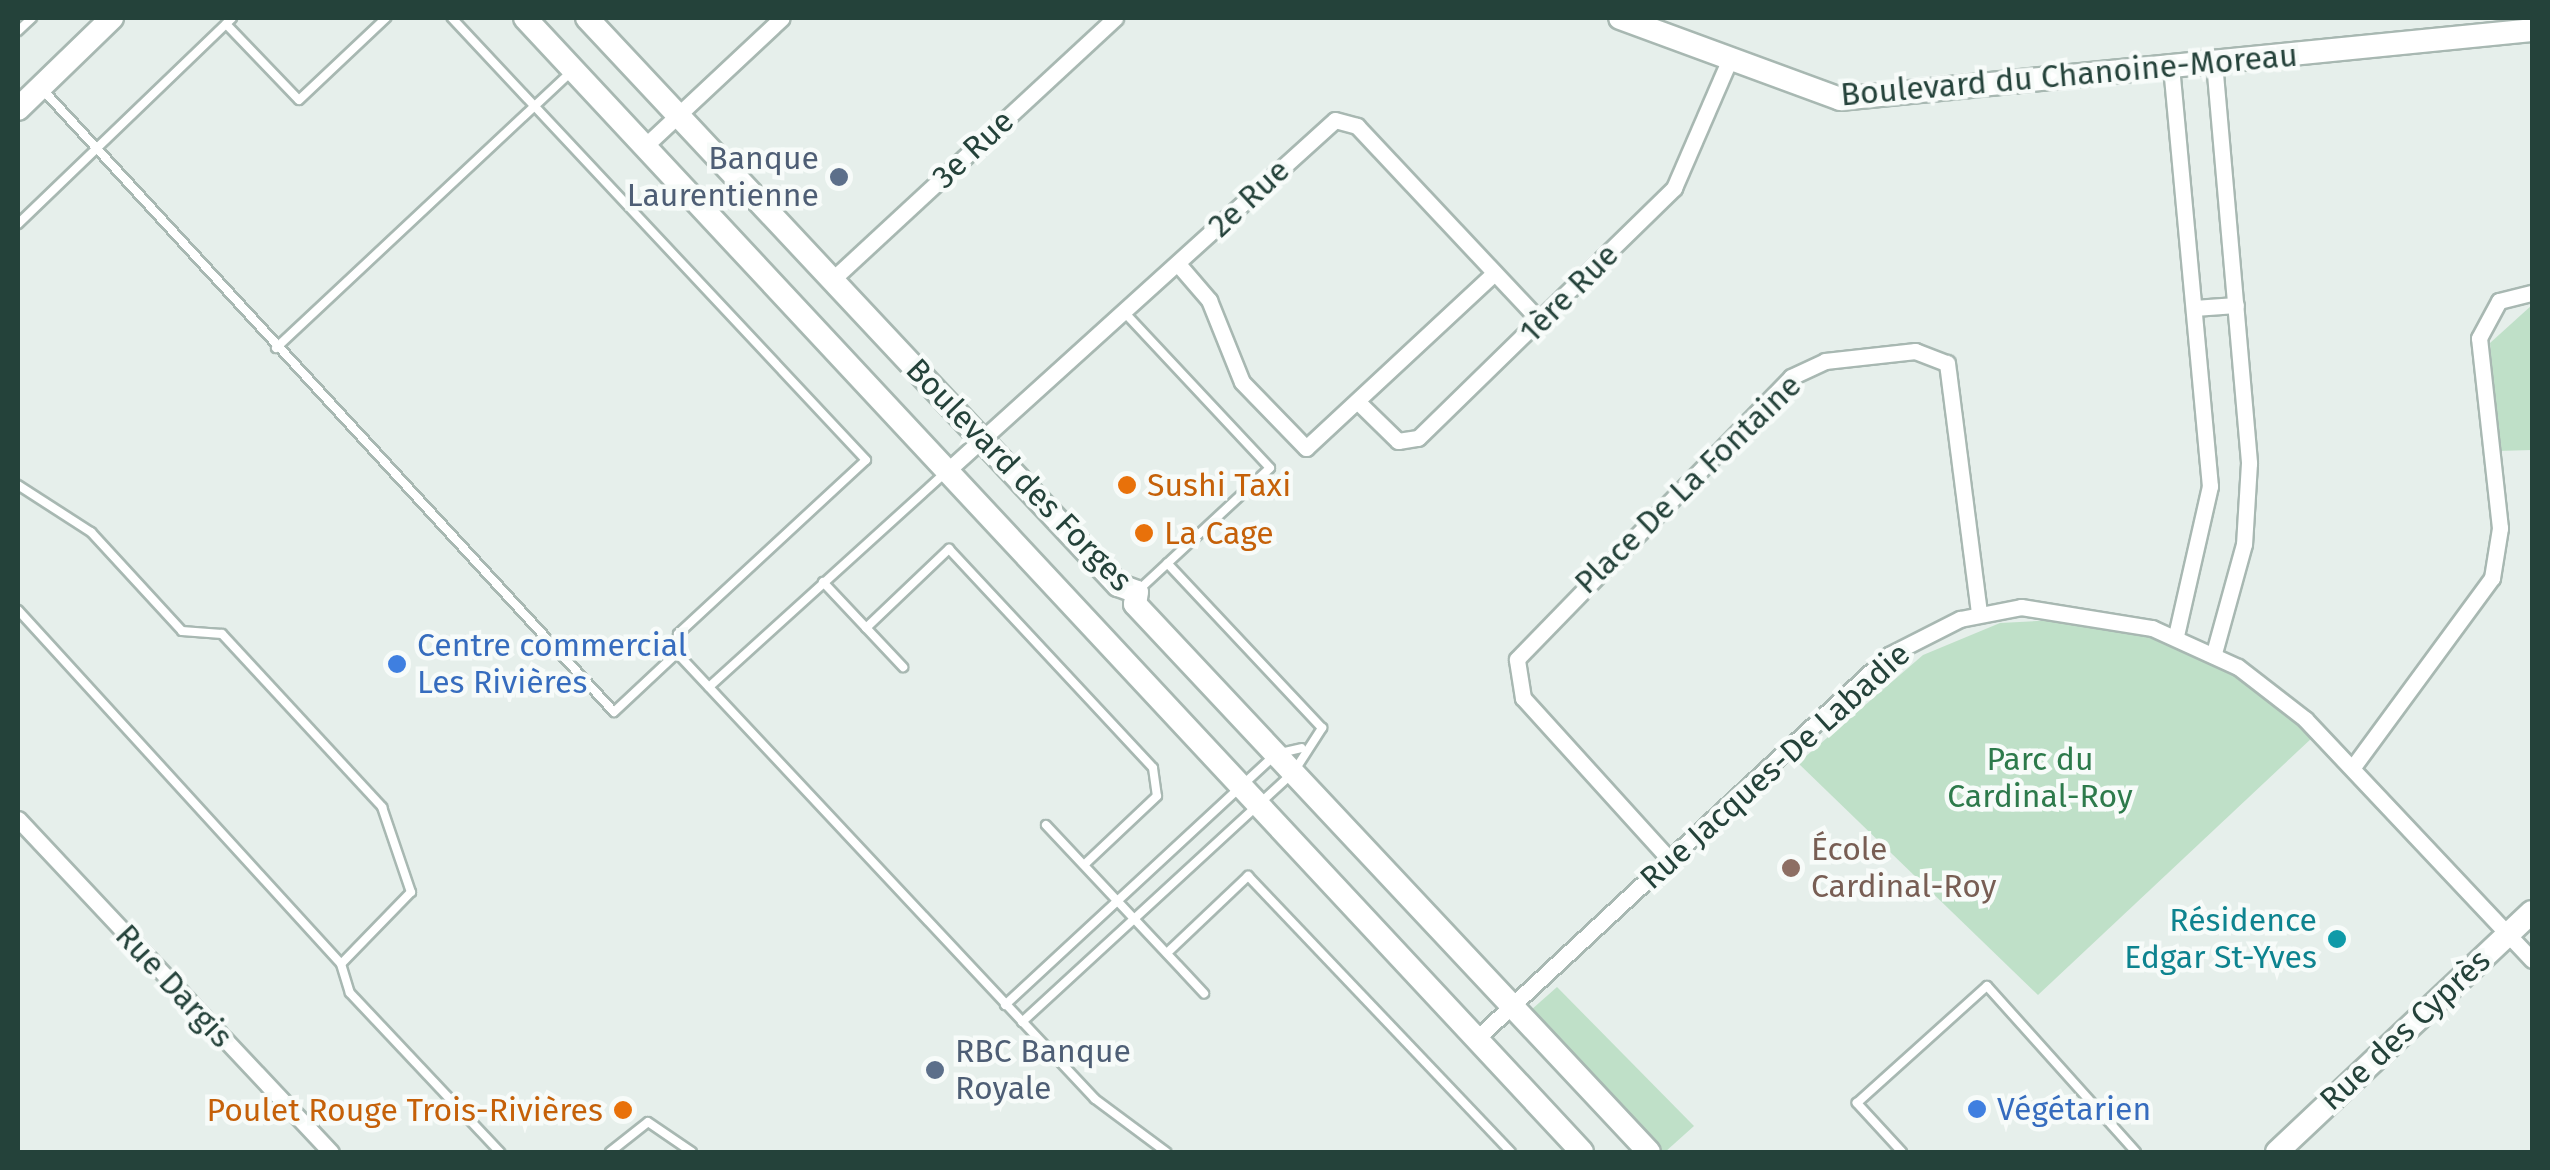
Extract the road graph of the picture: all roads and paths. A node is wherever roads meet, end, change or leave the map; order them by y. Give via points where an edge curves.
1 (32, 18) edge
2 (112, 18) edge
3 (386, 18) edge
4 (452, 18) edge
5 (525, 18) edge
6 (587, 18) edge
7 (782, 18) edge
8 (1114, 18) edge
9 (1620, 18) edge
10 (229, 20) edge
11 (2532, 30) edge
12 (18, 31) edge
13 (1729, 61) junction
14 (2214, 62) junction
15 (2171, 66) junction
16 (574, 70) junction
17 (40, 88) junction
18 (535, 106) junction
19 (18, 109) edge
20 (678, 115) junction
21 (645, 146) junction
22 (96, 148) junction
23 (18, 224) edge
24 (1178, 264) junction
25 (1494, 273) junction
26 (832, 280) junction
27 (2532, 293) edge
28 (2236, 305) junction
29 (2194, 308) junction
30 (1124, 313) junction
31 (1540, 321) junction
32 (276, 348) junction
33 (1358, 402) junction
34 (983, 442) junction
35 (947, 470) junction
36 (18, 484) edge
37 (1167, 564) junction
38 (823, 582) junction
39 (1137, 592) junction
40 (18, 610) edge
41 (1979, 613) junction
42 (866, 628) junction
43 (2176, 636) junction
44 (676, 653) junction
45 (2214, 653) junction
46 (903, 667) dead end
47 (708, 686) junction
48 (1301, 748) junction
49 (1276, 754) junction
50 (2353, 768) junction
51 (1294, 773) junction
52 (1241, 787) junction
53 (1258, 806) junction
54 (18, 819) edge
55 (1046, 825) dead end
56 (1670, 860) junction
57 (1084, 865) junction
58 (1118, 901) junction
59 (2532, 912) edge
60 (1135, 918) junction
61 (2508, 934) junction
62 (1167, 953) junction
63 (2532, 960) edge
64 (341, 964) junction
65 (1204, 992) dead end
66 (1006, 1005) junction
67 (1511, 1007) junction
68 (1022, 1022) junction
69 (1476, 1039) junction
70 (2276, 1151) edge
71 (331, 1152) edge
72 (500, 1152) edge
73 (610, 1152) edge
74 (692, 1152) edge
75 (1166, 1152) edge
76 (1511, 1152) edge
77 (1582, 1152) edge
78 (1649, 1152) edge
79 (1902, 1152) edge
80 (2136, 1152) edge

1 - 12 lane
2 - 17 main road
3 - 10 lane via 299,100
4 - 18 lane
5 - 16 main road, Boulevard des Forges
6 - 20 main road, Boulevard des Forges
7 - 20 street
8 - 26 street, 3e Rue
9 - 13 main road, Boulevard du Chanoine-Moreau
10 - 22 lane
11 - 14 main road, Boulevard du Chanoine-Moreau
13 - 15 main road, Boulevard du Chanoine-Moreau via 1840,99
13 - 31 street, 1ère Rue via 1674,188
14 - 15 main road, Boulevard du Chanoine-Moreau
14 - 28 street
15 - 29 street
16 - 18 lane
16 - 21 main road, Boulevard des Forges
17 - 19 main road
17 - 22 lane
18 - 32 lane
18 - 44 lane via 866,460 678,634
20 - 21 street
20 - 26 main road, Boulevard des Forges
21 - 35 main road, Boulevard des Forges
22 - 23 lane
22 - 32 lane
24 - 25 street, 2e Rue via 1344,119
24 - 30 street, 2e Rue
24 - 33 street, 1ère Rue via 1209,300 1239,378 1300,446
25 - 31 street, 2e Rue
25 - 33 street, 1ère Rue
26 - 34 main road, Boulevard des Forges
27 - 50 street via 2499,300 2479,338 2500,528 2492,578
28 - 29 street
28 - 45 street via 2247,520
29 - 43 street via 2209,506
30 - 34 street, 2e Rue
30 - 37 lane via 1270,468
31 - 33 street, 1ère Rue via 1414,441 1398,441
32 - 44 lane via 614,712
34 - 35 street, 2e Rue
34 - 39 main road, Boulevard des Forges via 1118,585
35 - 38 lane
35 - 52 main road, Boulevard des Forges
36 - 64 lane via 92,532 182,631 222,634 382,807 411,892
37 - 39 lane
37 - 48 lane via 1322,728
38 - 42 lane
38 - 47 lane
39 - 49 main road, Boulevard des Forges via 1135,604
40 - 64 lane
41 - 43 street, Rue Jacques-De Labadie via 2056,607
41 - 56 street, Rue Jacques-De Labadie via 1889,655
41 - 56 street, Place De La Fontaine via 1947,364 1915,351 1826,361 1791,377 1518,659 1523,698
42 - 46 lane
42 - 57 lane via 948,550 1153,768 1157,796
43 - 45 street, Rue Jacques-De Labadie
44 - 47 lane
45 - 50 street, Rue Jacques-De Labadie
47 - 66 lane
48 - 49 lane
48 - 51 lane
49 - 51 main road, Boulevard des Forges
49 - 52 lane
50 - 61 street, Rue Jacques-De Labadie
51 - 53 lane
51 - 67 main road, Boulevard des Forges
52 - 53 main road, Boulevard des Forges
52 - 58 lane
53 - 60 lane
53 - 69 main road, Boulevard des Forges
54 - 71 street, Rue Dargis
55 - 57 lane
56 - 67 street, Rue Jacques-De Labadie
57 - 58 lane
58 - 60 lane
58 - 66 lane
59 - 61 main road, Rue des Cyprès
60 - 62 lane
60 - 68 lane
61 - 63 street, Rue Jacques-De Labadie
61 - 70 main road, Rue des Cyprès
62 - 65 lane
62 - 76 lane via 1248,876
64 - 72 lane via 350,993
66 - 68 lane
67 - 69 street, Rue Jacques-De Labadie
67 - 78 main road, Boulevard des Forges
68 - 75 lane via 1095,1099
69 - 77 main road, Boulevard des Forges
73 - 74 lane via 654,1122
79 - 80 lane via 1857,1103 1987,986

